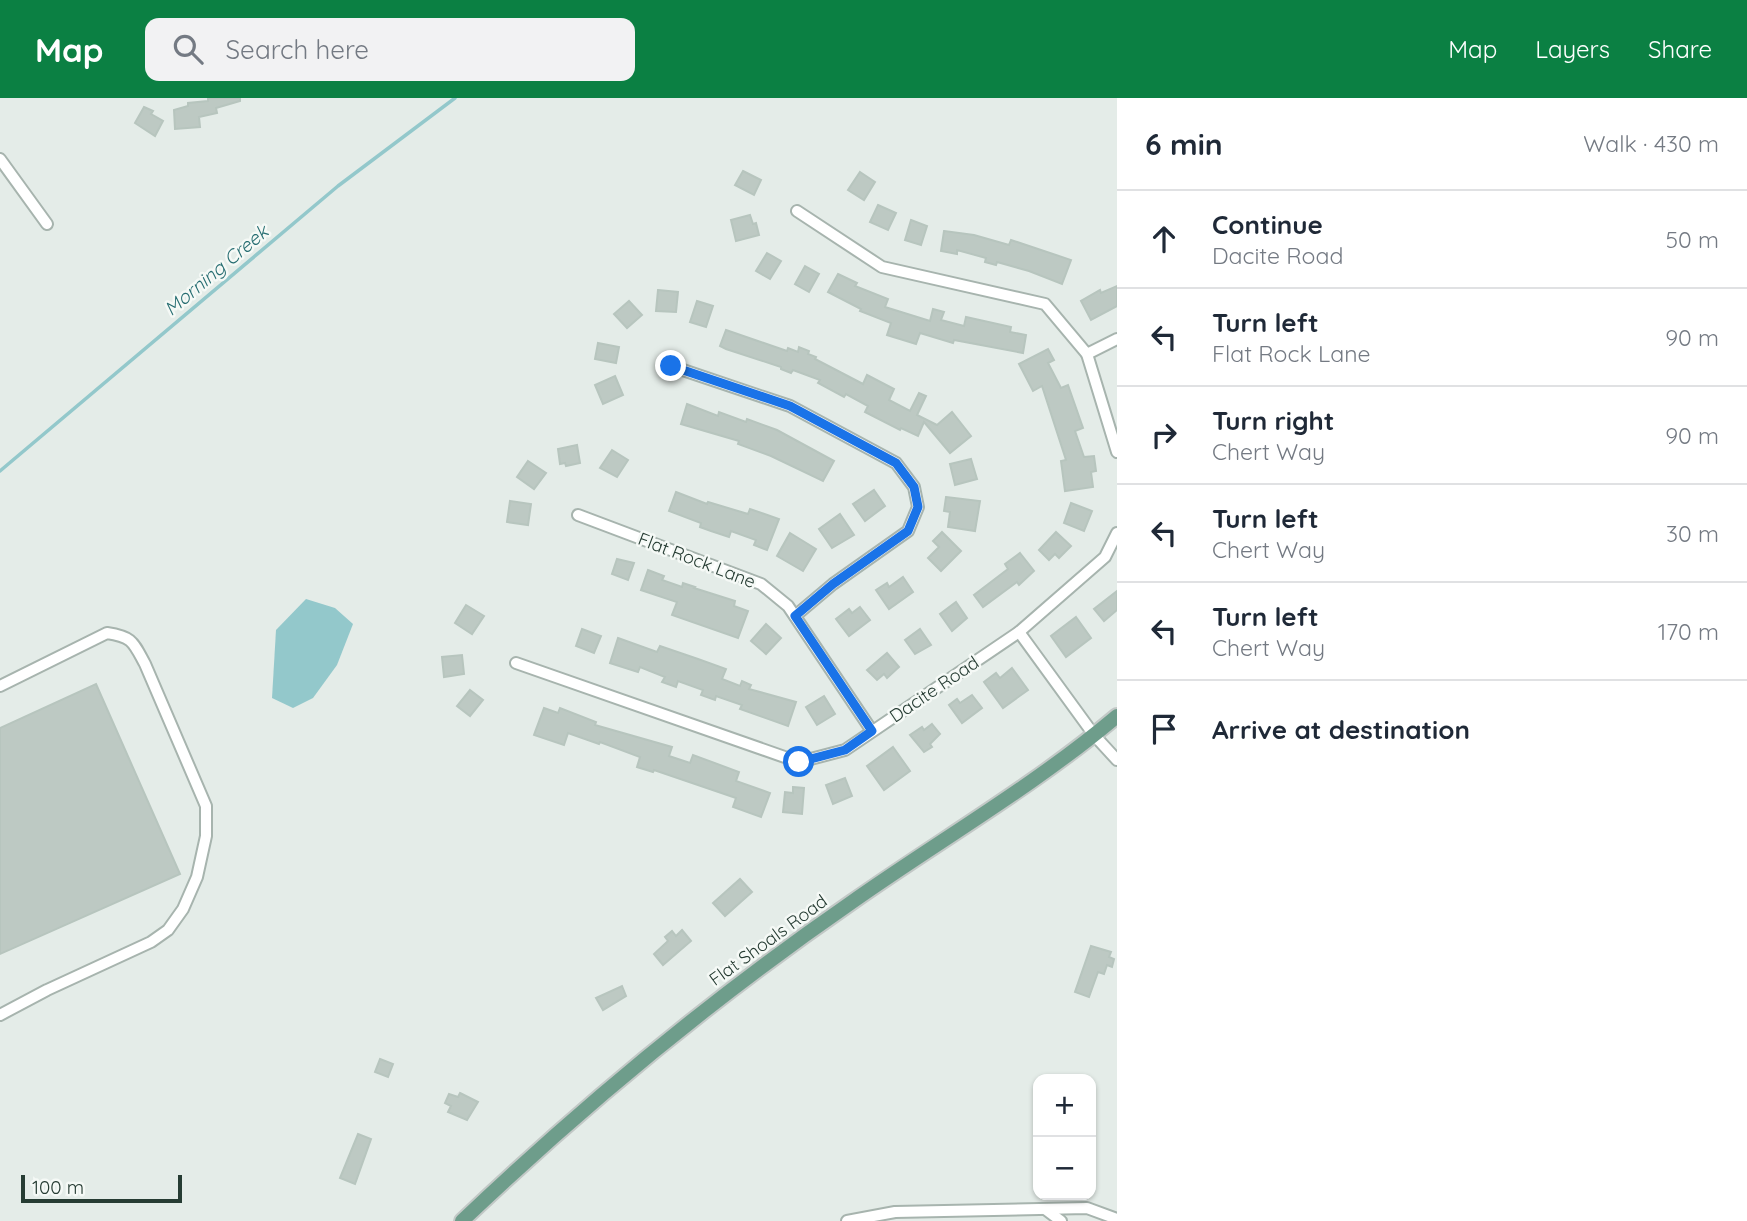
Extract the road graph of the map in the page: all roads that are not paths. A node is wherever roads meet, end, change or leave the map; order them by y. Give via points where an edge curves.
1 (2, 167) edge
2 (797, 211) dead end
3 (47, 223) dead end
4 (1117, 339) edge
5 (1087, 354) junction
6 (671, 366) dead end
7 (1117, 452) edge
8 (578, 515) dead end
9 (1117, 533) edge
10 (795, 616) junction
11 (1019, 632) junction
12 (516, 663) dead end
13 (0, 686) edge
14 (1117, 716) edge
15 (872, 731) junction
16 (1094, 735) junction
17 (1117, 760) edge
18 (0, 1015) edge
19 (1045, 1209) junction
20 (1117, 1219) edge
21 (462, 1221) edge
22 (847, 1221) edge
23 (1061, 1221) edge

1 - 3 street
2 - 5 street via 882,267 1045,304
4 - 5 street
5 - 7 street
6 - 10 street via 790,406 896,463 914,487 918,507 908,531
8 - 10 street, Flat Rock Lane via 761,584
9 - 11 street, Dacite Road via 1105,557
10 - 15 street, Flat Rock Lane
11 - 15 street, Dacite Road
11 - 16 street
12 - 15 street, Dacite Road via 799,762 845,750
13 - 18 street via 107,633 125,636 145,664 206,806 206,836 197,877 168,930
14 - 16 main road, Flat Shoals Road
16 - 17 street
16 - 21 main road, Flat Shoals Road via 755,971 635,1066
19 - 20 street via 1087,1208
19 - 22 street via 895,1212
19 - 23 street

